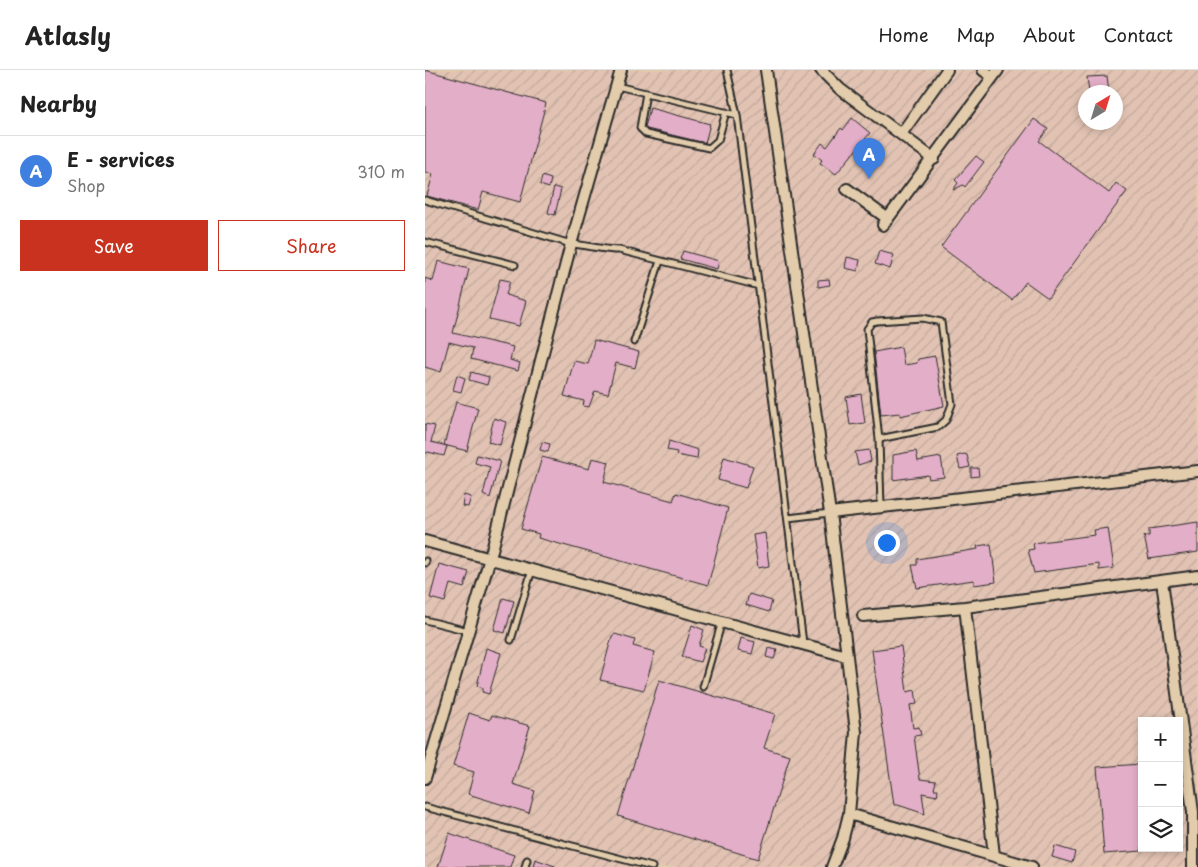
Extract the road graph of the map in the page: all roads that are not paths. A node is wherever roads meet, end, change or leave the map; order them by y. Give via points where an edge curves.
1 (621, 70) edge
2 (727, 70) edge
3 (766, 70) edge
4 (821, 70) edge
5 (947, 70) edge
6 (983, 70) edge
7 (996, 74) edge
8 (617, 86) junction
9 (646, 93) junction
10 (726, 112) junction
11 (737, 115) junction
12 (901, 134) junction
13 (934, 159) junction
14 (847, 189) dead end
15 (425, 200) edge
16 (425, 242) edge
17 (571, 244) junction
18 (660, 262) junction
19 (515, 266) dead end
20 (759, 286) junction
21 (634, 342) dead end
22 (879, 439) junction
23 (1198, 471) edge
24 (881, 507) junction
25 (829, 513) junction
26 (788, 518) junction
27 (425, 541) edge
28 (490, 558) junction
29 (532, 569) junction
30 (1198, 576) edge
31 (1162, 581) junction
32 (965, 607) junction
33 (863, 616) dead end
34 (425, 620) edge
35 (722, 621) junction
36 (469, 631) junction
37 (511, 640) dead end
38 (803, 643) junction
39 (846, 656) junction
40 (703, 687) dead end
41 (425, 778) edge
42 (425, 807) edge
43 (1195, 812) edge
44 (849, 814) junction
45 (994, 855) junction
46 (527, 860) dead end
47 (525, 867) edge
48 (652, 867) edge
49 (832, 867) edge
50 (1033, 867) edge
51 (1193, 867) edge

1 - 8 street
2 - 11 lane
3 - 25 street
4 - 12 street
5 - 12 street
6 - 7 street
7 - 13 street
8 - 9 lane
8 - 17 street
9 - 10 lane
9 - 10 lane via 640,128 646,134 709,148 718,140
10 - 11 lane
11 - 20 lane
12 - 13 street
13 - 14 street via 886,222
15 - 17 lane
16 - 19 lane
17 - 18 lane via 619,250
17 - 28 street
18 - 20 lane
18 - 21 lane
20 - 26 lane
22 - 22 lane via 867,329 877,321 923,318 941,322 952,404 946,420 938,427
22 - 24 lane
23 - 24 street
24 - 25 street
25 - 26 lane
25 - 39 street
26 - 38 lane
27 - 28 street
28 - 29 street
28 - 36 street
29 - 35 street
29 - 37 lane
30 - 31 street
31 - 32 street
31 - 43 street
32 - 33 street
32 - 45 street
34 - 36 lane
35 - 38 street
35 - 40 lane
36 - 41 street
38 - 39 street
39 - 44 street via 856,732
42 - 48 lane
43 - 51 street
44 - 45 street
44 - 49 street
45 - 50 street
46 - 47 lane

